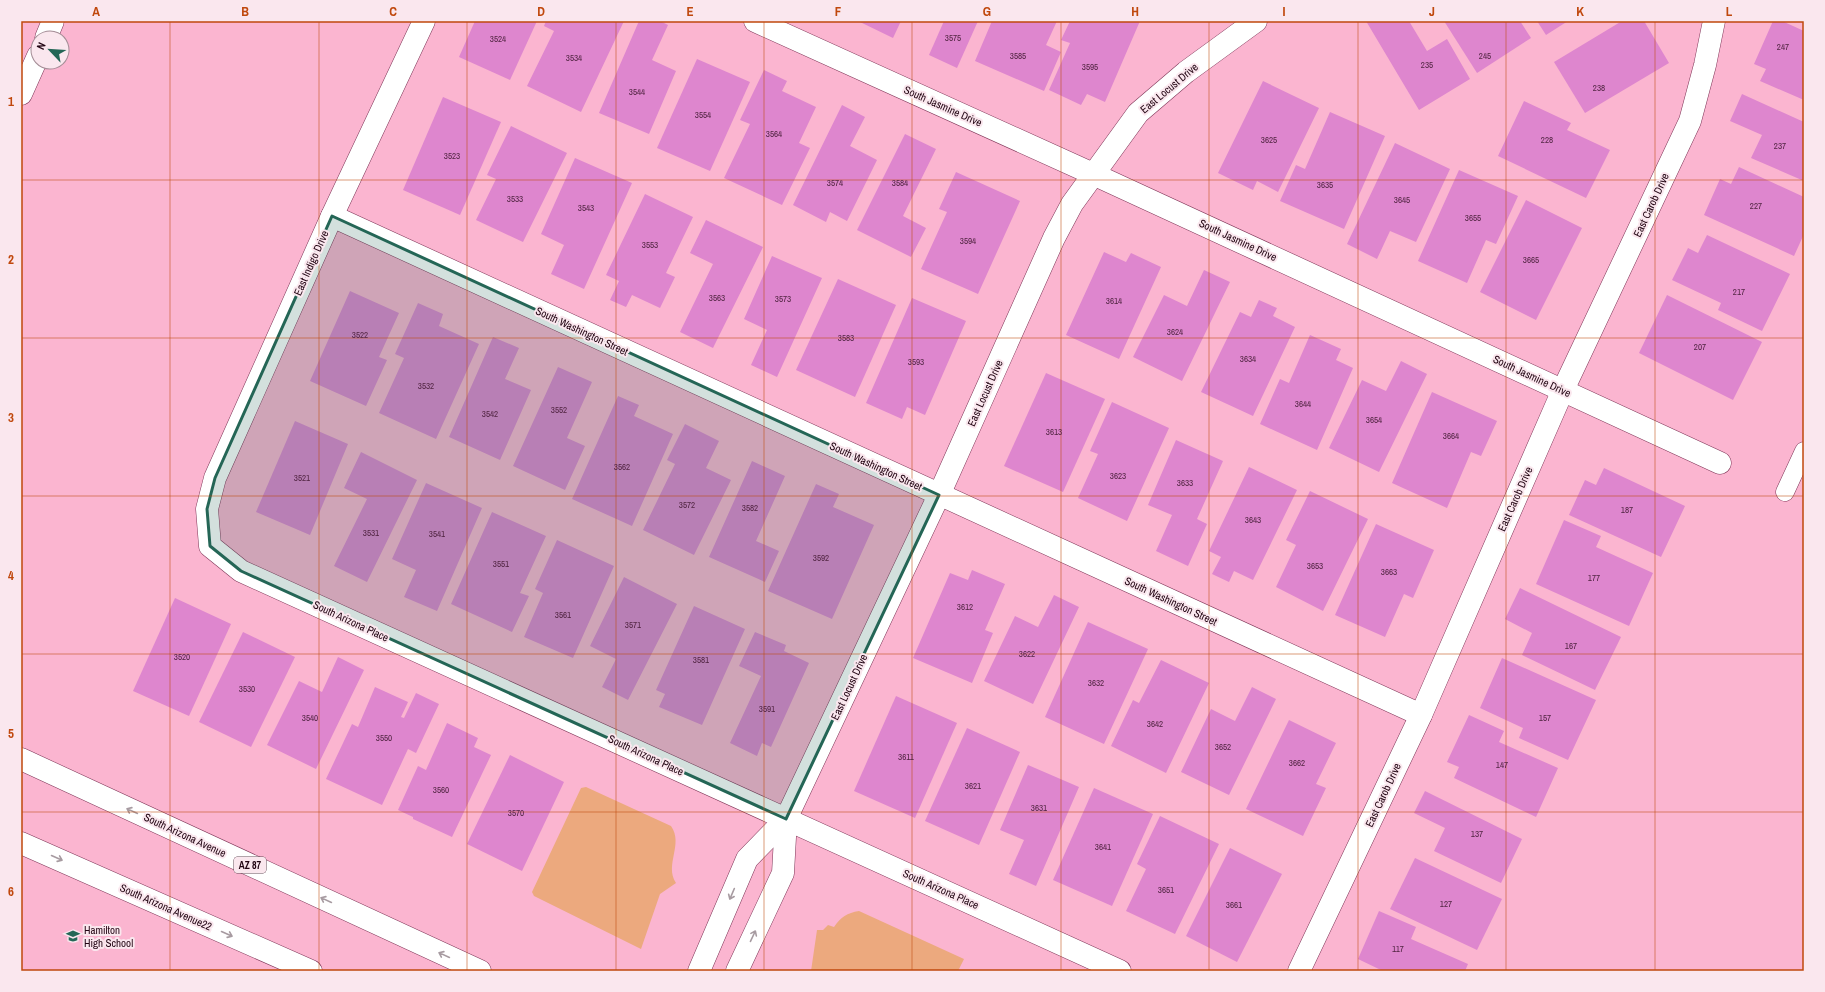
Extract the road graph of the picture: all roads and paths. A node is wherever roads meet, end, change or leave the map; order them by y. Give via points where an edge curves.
1 (424, 21) edge
2 (755, 21) edge
3 (1714, 21) edge
4 (1253, 22) edge
5 (32, 70) edge
6 (21, 94) edge
7 (1093, 174) junction
8 (332, 216) junction
9 (1563, 390) junction
10 (1804, 451) edge
11 (1720, 463) dead end
12 (1785, 492) dead end
13 (939, 495) junction
14 (206, 509) joint
15 (1421, 715) junction
16 (21, 759) edge
17 (786, 819) junction
18 (21, 842) edge
19 (311, 971) edge
20 (480, 971) edge
21 (699, 971) edge
22 (737, 971) edge
23 (1120, 971) edge
24 (1299, 971) edge

1 - 8 street, East Indigo Drive
2 - 7 street, South Jasmine Drive
3 - 9 street, East Carob Drive via 1690,121
4 - 7 street, East Locust Drive via 1186,72 1138,113
5 - 6 street
7 - 9 street, South Jasmine Drive
7 - 13 street, East Locust Drive via 1072,204 1054,238
8 - 13 street, South Washington Street
8 - 14 street, East Indigo Drive via 215,478
9 - 11 street, South Jasmine Drive
9 - 15 street, East Carob Drive
10 - 12 lane
13 - 15 street, South Washington Street
13 - 17 street, East Locust Drive
14 - 17 street, South Arizona Place via 210,546 241,571
15 - 24 street, East Carob Drive
20 -> 16 street, South Arizona Avenue / AZ 87
17 -> 21 street, East Locust Drive via 747,859
22 -> 17 street, East Locust Drive via 783,873
17 - 23 street, South Arizona Place
18 -> 19 street, South Arizona Avenue22

